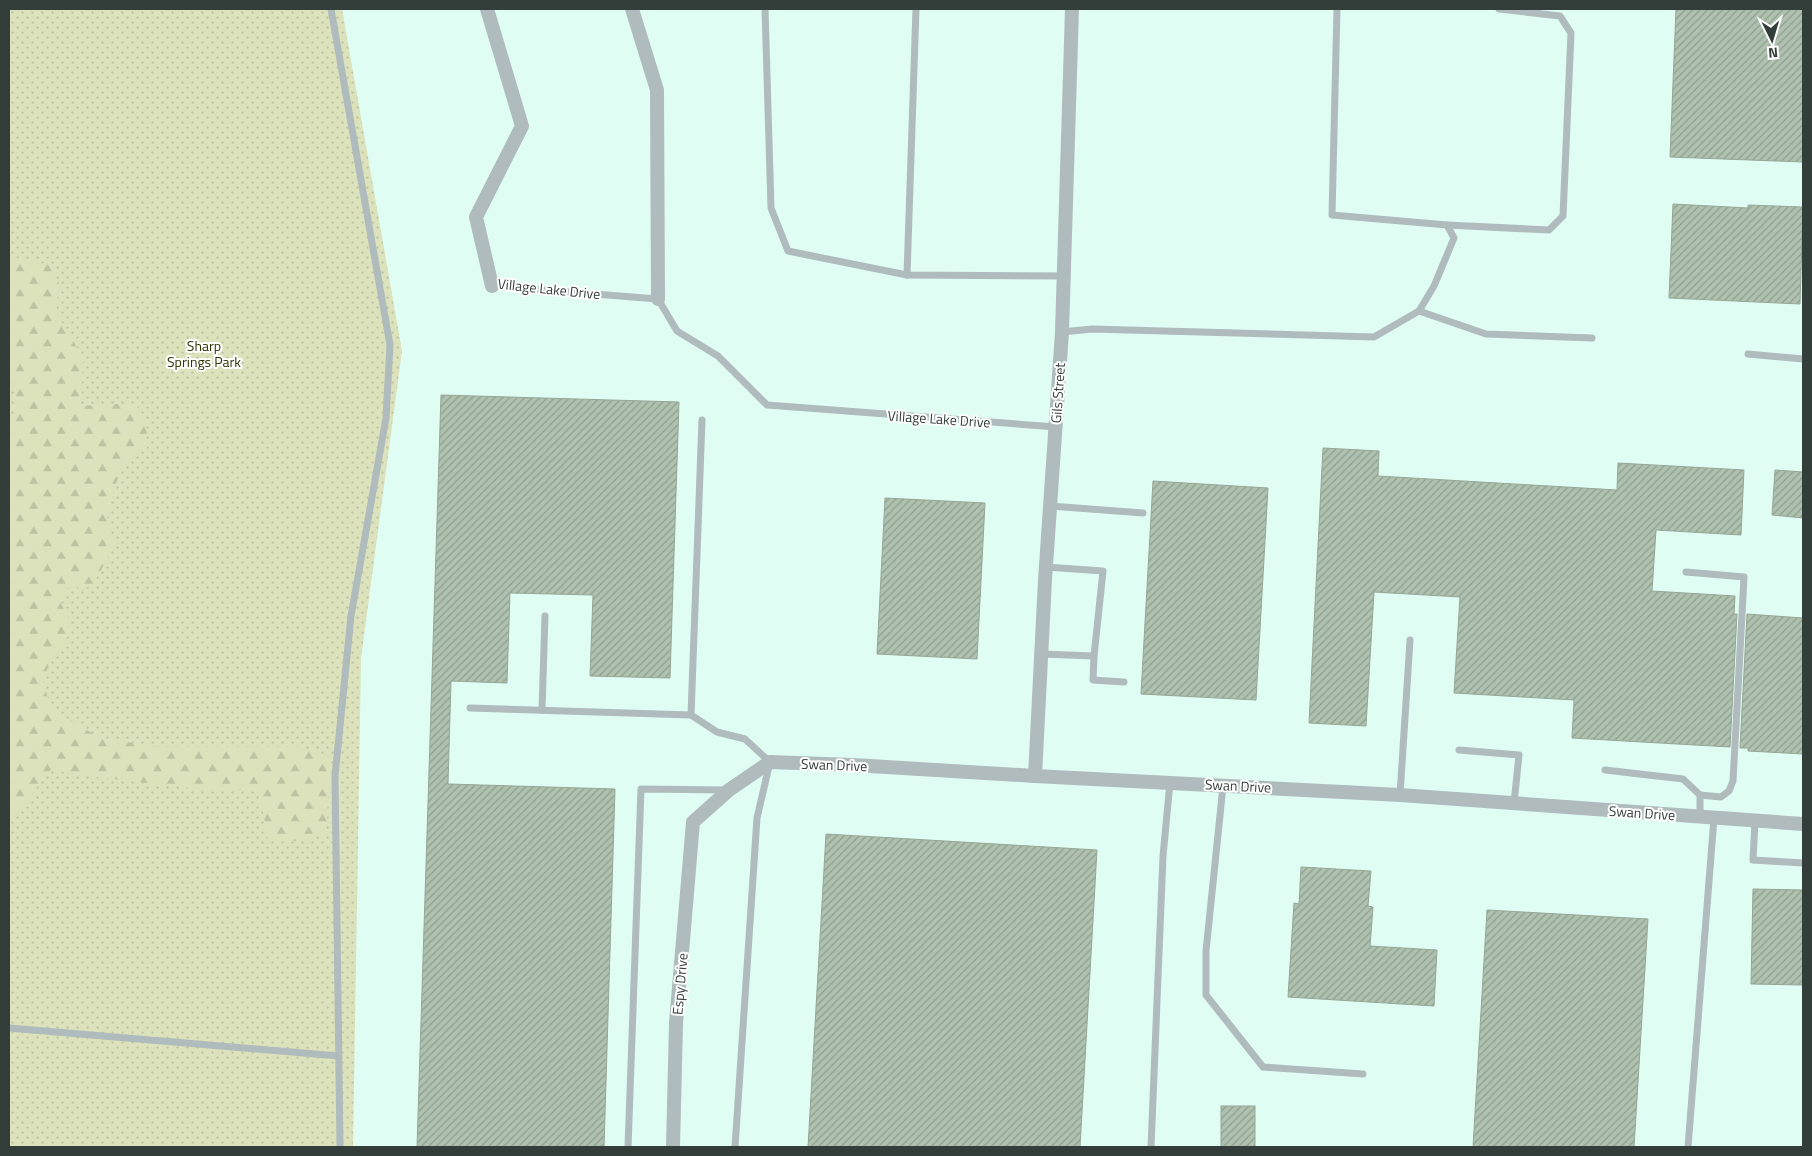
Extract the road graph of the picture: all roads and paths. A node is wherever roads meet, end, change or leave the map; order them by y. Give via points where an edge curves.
1 (331, 9) edge
2 (486, 9) edge
3 (632, 9) edge
4 (765, 9) edge
5 (916, 9) edge
6 (1072, 9) edge
7 (1337, 9) edge
8 (1499, 9) edge
9 (1447, 225) junction
10 (907, 276) junction
11 (1063, 276) junction
12 (492, 286) joint
13 (658, 299) junction
14 (1419, 310) junction
15 (1062, 332) junction
16 (1592, 338) dead end
17 (1748, 354) dead end
18 (1803, 360) edge
19 (702, 420) dead end
20 (1056, 428) junction
21 (1050, 506) junction
22 (1143, 513) dead end
23 (1046, 568) junction
24 (1686, 572) dead end
25 (545, 616) dead end
26 (1410, 640) dead end
27 (1041, 654) junction
28 (1094, 656) junction
29 (1124, 682) dead end
30 (470, 708) dead end
31 (542, 710) junction
32 (691, 715) junction
33 (1459, 750) dead end
34 (770, 762) junction
35 (1605, 770) dead end
36 (1035, 776) junction
37 (1170, 782) junction
38 (1223, 786) junction
39 (728, 790) junction
40 (1400, 795) junction
41 (1700, 795) junction
42 (1514, 803) junction
43 (1700, 817) junction
44 (1714, 818) junction
45 (1755, 821) junction
46 (1803, 824) edge
47 (1803, 863) edge
48 (9, 1028) edge
49 (338, 1056) junction
50 (1363, 1074) dead end
51 (340, 1147) edge
52 (628, 1147) edge
53 (673, 1147) edge
54 (735, 1147) edge
55 (1151, 1147) edge
56 (1688, 1147) edge

1 - 49 lane via 390,345 386,418 351,616 335,776
2 - 12 street, Village Lake Drive via 522,126 476,217
3 - 13 street, Village Lake Drive via 657,90
4 - 10 lane via 771,208 788,251
5 - 10 lane
6 - 11 street, Gils Street
7 - 9 lane via 1332,214
8 - 9 lane via 1560,16 1571,33 1563,216 1549,230
9 - 14 lane via 1454,238 1434,286
10 - 11 lane
11 - 15 street, Gils Street
12 - 13 lane, Village Lake Drive
13 - 20 lane, Village Lake Drive via 676,331 718,356 767,405
14 - 15 lane via 1374,337 1102,329
14 - 16 lane via 1486,334
15 - 20 street, Gils Street
17 - 18 lane
19 - 32 lane
20 - 21 street, Gils Street
21 - 22 lane
21 - 23 street, Gils Street
23 - 27 street, Gils Street
23 - 28 lane via 1103,571
24 - 41 lane via 1744,577 1733,781 1729,791 1721,797
25 - 31 lane
26 - 40 lane
27 - 28 lane
27 - 36 street, Gils Street
28 - 29 lane via 1092,680
30 - 31 lane
31 - 32 lane
32 - 34 lane via 717,732 746,739
33 - 42 lane via 1519,755
34 - 36 street, Swan Drive
34 - 39 street
34 - 54 lane via 757,818
35 - 41 lane via 1683,779
36 - 37 street, Swan Drive
37 - 38 street, Swan Drive
37 - 55 lane
38 - 40 street, Swan Drive
38 - 50 lane via 1206,951 1206,995 1264,1067
39 - 52 lane via 641,789
39 - 53 street, Espy Drive via 693,822 676,1023
40 - 42 street, Swan Drive
41 - 43 lane
42 - 43 street, Swan Drive
43 - 44 street, Swan Drive
44 - 45 street, Swan Drive
44 - 56 lane
45 - 46 street, Swan Drive
45 - 47 lane via 1753,860
48 - 49 lane
49 - 51 lane

